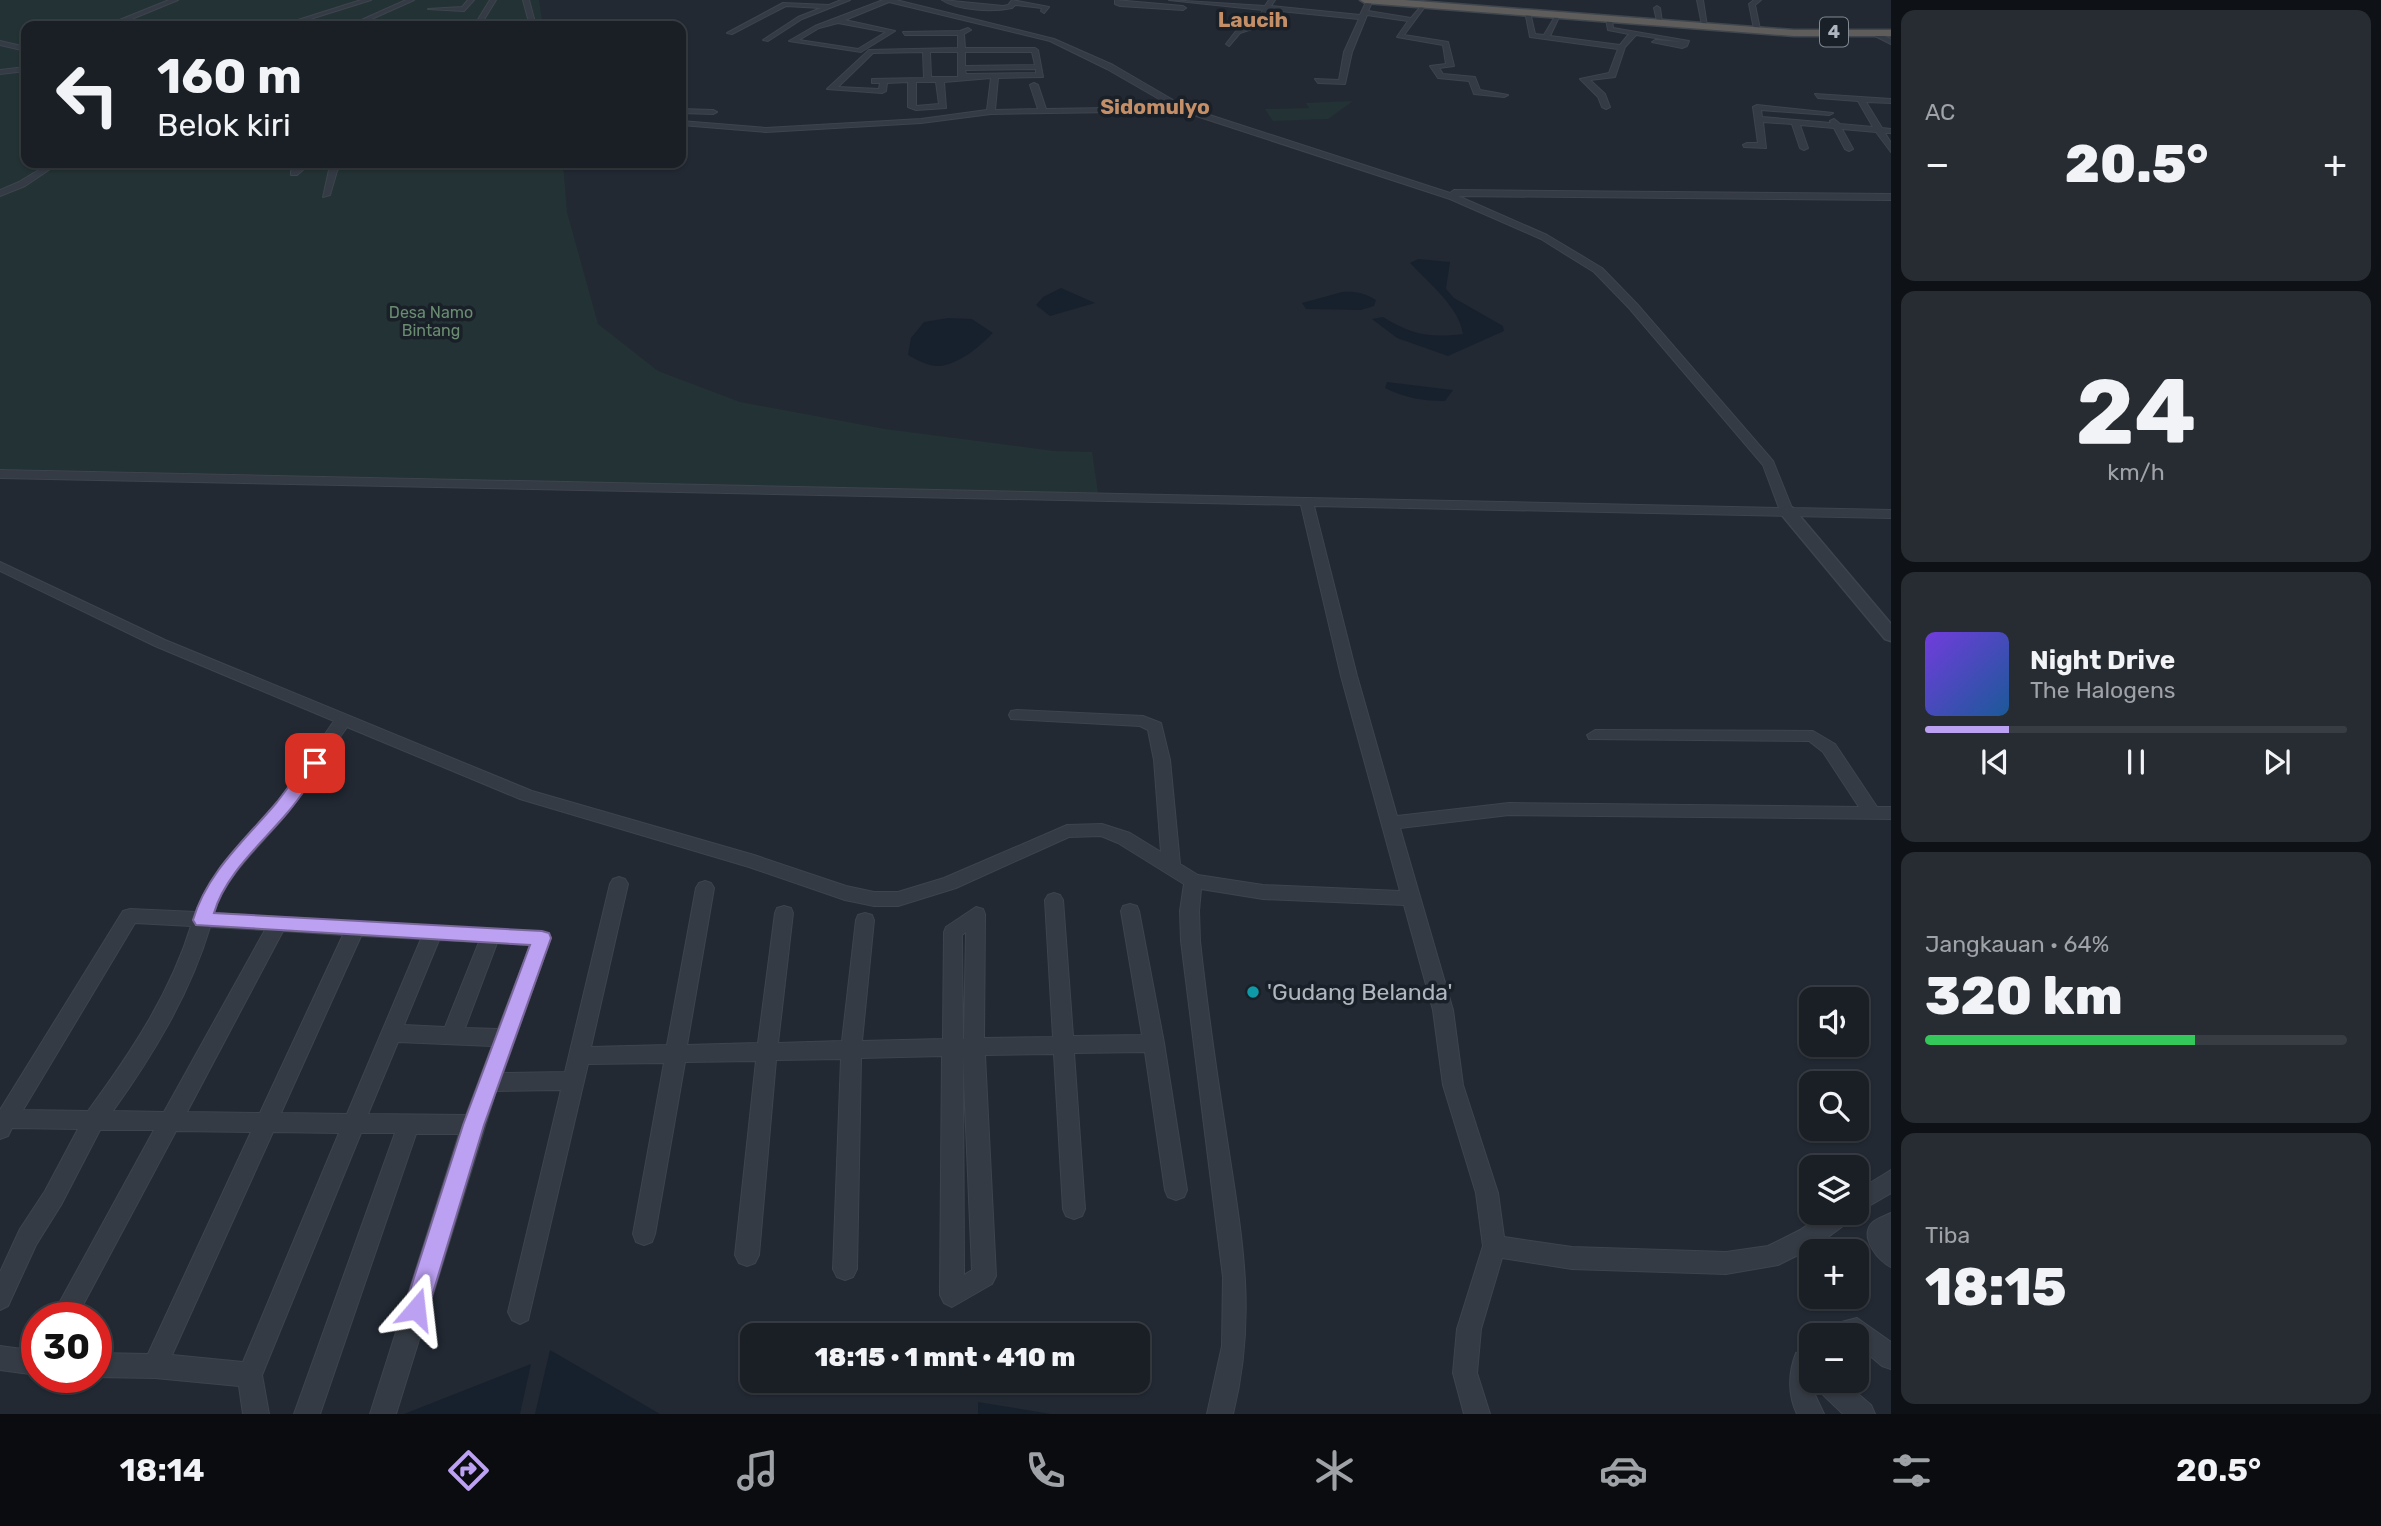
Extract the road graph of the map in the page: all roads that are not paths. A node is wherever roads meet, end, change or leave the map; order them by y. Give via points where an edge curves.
1 (175, 0) edge
2 (338, 0) edge
3 (351, 0) edge
4 (368, 0) edge
5 (411, 0) edge
6 (471, 0) edge
7 (493, 0) edge
8 (526, 0) edge
9 (847, 0) edge
10 (889, 0) edge
11 (946, 0) edge
12 (1003, 0) edge
13 (1118, 0) edge
14 (1170, 0) edge
15 (1272, 0) edge
16 (1365, 0) edge
17 (1390, 0) edge
18 (1699, 0) edge
19 (1758, 0) edge
20 (1015, 1) edge
21 (1370, 1) edge
22 (1405, 1) edge
23 (1223, 2) edge
24 (1465, 3) edge
25 (1425, 5) junction
26 (827, 6) junction
27 (1162, 7) junction
28 (1267, 8) junction
29 (1657, 8) dead end
30 (432, 9) dead end
31 (1044, 11) dead end
32 (387, 12) junction
33 (1527, 12) junction
34 (405, 13) dead end
35 (766, 13) junction
36 (777, 15) dead end
37 (1364, 15) junction
38 (1557, 15) junction
39 (789, 16) dead end
40 (800, 18) junction
41 (1609, 19) junction
42 (1413, 20) junction
43 (120, 21) edge
44 (299, 21) edge
45 (364, 21) edge
46 (480, 21) edge
47 (532, 21) edge
48 (838, 21) junction
49 (1698, 22) junction
50 (987, 23) junction
51 (850, 24) junction
52 (1659, 26) junction
53 (871, 27) junction
54 (838, 31) dead end
55 (730, 33) dead end
56 (905, 33) dead end
57 (961, 33) junction
58 (1634, 33) junction
59 (1756, 33) junction
60 (859, 34) dead end
61 (1886, 35) edge
62 (827, 38) dead end
63 (1546, 38) junction
64 (766, 40) dead end
65 (848, 41) dead end
66 (1655, 42) dead end
67 (0, 43) edge
68 (1229, 44) dead end
69 (815, 46) junction
70 (21, 47) edge
71 (900, 47) dead end
72 (1622, 47) junction
73 (837, 48) junction
74 (961, 48) junction
75 (926, 50) junction
76 (914, 60) dead end
77 (926, 60) junction
78 (864, 61) junction
79 (876, 61) dead end
80 (1038, 63) junction
81 (962, 68) junction
82 (21, 70) edge
83 (854, 70) junction
84 (868, 70) dead end
85 (917, 70) dead end
86 (927, 70) junction
87 (0, 72) edge
88 (995, 76) junction
89 (842, 81) junction
90 (884, 81) junction
91 (912, 81) junction
92 (928, 81) junction
93 (940, 81) junction
94 (1318, 81) dead end
95 (1034, 85) dead end
96 (1504, 94) dead end
97 (1860, 98) junction
98 (1891, 101) edge
99 (1606, 107) dead end
100 (1182, 109) junction
101 (1042, 110) junction
102 (686, 111) edge
103 (713, 112) dead end
104 (991, 112) junction
105 (1829, 113) junction
106 (1758, 119) junction
107 (686, 122) edge
108 (1795, 123) junction
109 (1838, 126) junction
110 (1879, 130) junction
111 (1891, 131) edge
112 (1747, 145) dead end
113 (1804, 148) dead end
114 (1849, 149) dead end
115 (1891, 150) edge
116 (1285, 151) dead end
117 (47, 168) edge
118 (265, 168) edge
119 (300, 168) edge
120 (335, 168) edge
121 (259, 173) dead end
122 (294, 173) dead end
123 (0, 192) edge
124 (326, 195) dead end
125 (1447, 195) junction
126 (1891, 200) edge
127 (1466, 202) junction
128 (0, 474) edge
129 (1307, 503) junction
130 (1787, 511) junction
131 (1891, 513) edge
132 (0, 566) edge
133 (1891, 635) edge
134 (1017, 715) dead end
135 (343, 720) junction
136 (1595, 735) dead end
137 (1871, 811) junction
138 (1891, 813) edge
139 (1391, 823) junction
140 (1171, 864) junction
141 (1194, 881) junction
142 (619, 884) dead end
143 (705, 888) dead end
144 (1409, 898) junction
145 (1054, 900) dead end
146 (1130, 911) dead end
147 (784, 913) dead end
148 (203, 920) junction
149 (865, 920) dead end
150 (278, 924) junction
151 (355, 928) junction
152 (433, 932) junction
153 (491, 935) junction
154 (391, 1033) junction
155 (452, 1036) junction
156 (505, 1038) junction
157 (1154, 1044) junction
158 (1063, 1045) junction
159 (974, 1047) junction
160 (951, 1048) junction
161 (851, 1050) junction
162 (767, 1052) junction
163 (676, 1054) junction
164 (578, 1056) junction
165 (572, 1081) junction
166 (490, 1082) junction
167 (94, 1120) junction
168 (170, 1121) junction
169 (266, 1122) junction
170 (354, 1123) junction
171 (3, 1124) edge
172 (409, 1124) junction
173 (473, 1125) junction
174 (1891, 1180) edge
175 (1176, 1190) dead end
176 (1869, 1195) edge
177 (1074, 1209) dead end
178 (1891, 1224) edge
179 (1826, 1225) edge
180 (644, 1234) dead end
181 (1494, 1247) junction
182 (747, 1255) dead end
183 (1891, 1255) edge
184 (845, 1269) dead end
185 (0, 1298) edge
186 (72, 1302) edge
187 (520, 1312) dead end
188 (1869, 1340) edge
189 (0, 1357) edge
190 (1891, 1357) edge
191 (21, 1360) edge
192 (112, 1365) edge
193 (155, 1366) junction
194 (250, 1375) junction
195 (1803, 1393) edge
196 (1838, 1393) edge
197 (256, 1414) edge
198 (307, 1414) edge
199 (383, 1414) edge
200 (1220, 1414) edge
201 (1477, 1414) edge
202 (1811, 1414) edge
203 (1862, 1414) edge

1 - 43 street
2 - 3 street
4 - 44 street
5 - 32 street
6 - 30 street via 464,9
7 - 46 street
8 - 47 street
9 - 26 street
10 - 48 street
10 - 50 street
11 - 20 street via 1003,9
12 - 20 street
13 - 27 street
14 - 23 street
14 - 27 street
15 - 28 street
16 - 21 highway, 4
17 - 22 highway, 4
18 - 49 street
19 - 59 street via 1752,4
20 - 31 street via 1045,7
21 - 25 highway, 4
21 - 37 street
22 - 24 highway, 4
23 - 27 street via 1219,11
23 - 28 street
24 - 52 highway, 4
25 - 33 highway, 4
25 - 42 street
26 - 35 street via 787,4
26 - 40 street
28 - 37 street
28 - 68 street via 1256,26 1238,32
29 - 52 street
32 - 34 street
32 - 45 street
33 - 38 highway, 4
33 - 63 street via 1532,36
35 - 36 street
35 - 55 street
37 - 42 street
37 - 94 street via 1348,52 1342,82
38 - 41 highway, 4
38 - 63 street
39 - 40 street
40 - 64 street
41 - 52 highway, 4
41 - 58 street via 1609,29
42 - 96 street via 1399,36 1446,43 1450,66 1434,66 1441,76 1474,80 1477,92
48 - 51 street
48 - 69 street via 792,42
49 - 52 highway, 4
49 - 59 highway, 4
50 - 57 street
50 - 100 street via 1046,38 1084,54
51 - 53 street
51 - 54 street
53 - 60 street
53 - 73 street via 892,32 860,51
56 - 57 street
57 - 74 street
58 - 66 street via 1686,41 1682,46
58 - 72 street
59 - 61 highway, 4
59 - 61 highway, 4
62 - 69 street
63 - 72 street
65 - 73 street
67 - 70 street
69 - 73 street
71 - 74 street
72 - 99 street via 1612,75 1584,79 1602,96
74 - 75 street
74 - 80 street via 1034,50
74 - 81 street
75 - 77 street
75 - 78 street via 873,51
76 - 77 street
77 - 86 street
78 - 79 street
78 - 83 street
80 - 81 street
80 - 88 street via 1039,75
81 - 88 street
81 - 93 street via 962,79
82 - 87 street
83 - 84 street
83 - 89 street
85 - 86 street
86 - 92 street
88 - 104 street
89 - 90 street
89 - 90 street via 831,90 882,91
90 - 91 street
91 - 92 street
91 - 93 street via 912,107 916,108 943,106
92 - 93 street
95 - 101 street
97 - 98 street
97 - 105 street via 1819,95
97 - 110 street
100 - 101 street
100 - 125 street
101 - 104 street
102 - 103 street
104 - 107 street via 766,130
105 - 106 street via 1759,107 1755,108
105 - 109 street
106 - 108 street
106 - 112 street via 1763,146
108 - 109 street
108 - 113 street
109 - 110 street
109 - 114 street
110 - 111 street
110 - 115 street
116 - 127 street via 1447,205
117 - 123 street
118 - 121 street
119 - 122 street
120 - 124 street
125 - 126 street
125 - 127 street
127 - 130 street via 1524,227 1610,280 1769,464
128 - 129 street
129 - 130 street
129 - 139 street
130 - 131 street
130 - 133 street
132 - 135 street via 160,643
134 - 140 street via 1143,721 1155,727 1164,772
135 - 140 street via 537,799 874,899 898,899 950,883 1067,831 1102,830
135 - 148 street via 285,804 225,874 209,899
136 - 137 street via 1813,736 1829,748
137 - 138 street
137 - 139 street via 1509,809
139 - 144 street
140 - 141 street
141 - 144 street via 1263,892
141 - 200 street via 1188,917 1235,1271 1234,1349
142 - 164 street
143 - 163 street
144 - 181 street via 1443,1010 1453,1086 1487,1193
145 - 158 street
146 - 157 street
147 - 162 street
148 - 150 street
148 - 167 street via 168,1003 136,1062
148 - 171 street via 130,916
149 - 161 street
150 - 151 street
150 - 168 street
151 - 152 street
151 - 169 street
152 - 153 street
152 - 154 street
153 - 155 street
153 - 156 street via 542,938
154 - 155 street
154 - 170 street
155 - 156 street
156 - 166 street
157 - 158 street
157 - 175 street
158 - 159 street
158 - 177 street
159 - 160 street
159 - 160 street via 976,914 953,932
159 - 160 street via 984,1276 952,1295
160 - 161 street
161 - 162 street
161 - 184 street
162 - 163 street
162 - 182 street
163 - 164 street
163 - 180 street
164 - 165 street
165 - 166 street
165 - 187 street
166 - 173 street
167 - 168 street
167 - 171 street
167 - 185 street via 28,1237
168 - 169 street
168 - 186 street
169 - 170 street
169 - 193 street
170 - 172 street
170 - 194 street
172 - 173 street
172 - 198 street
173 - 199 street
174 - 176 street
178 - 183 street via 1879,1231
179 - 181 street via 1770,1257 1726,1263 1572,1258
181 - 201 street via 1469,1329 1465,1373
188 - 190 street
189 - 191 street
192 - 193 street
193 - 194 street
194 - 197 street
195 - 202 street
196 - 203 street

